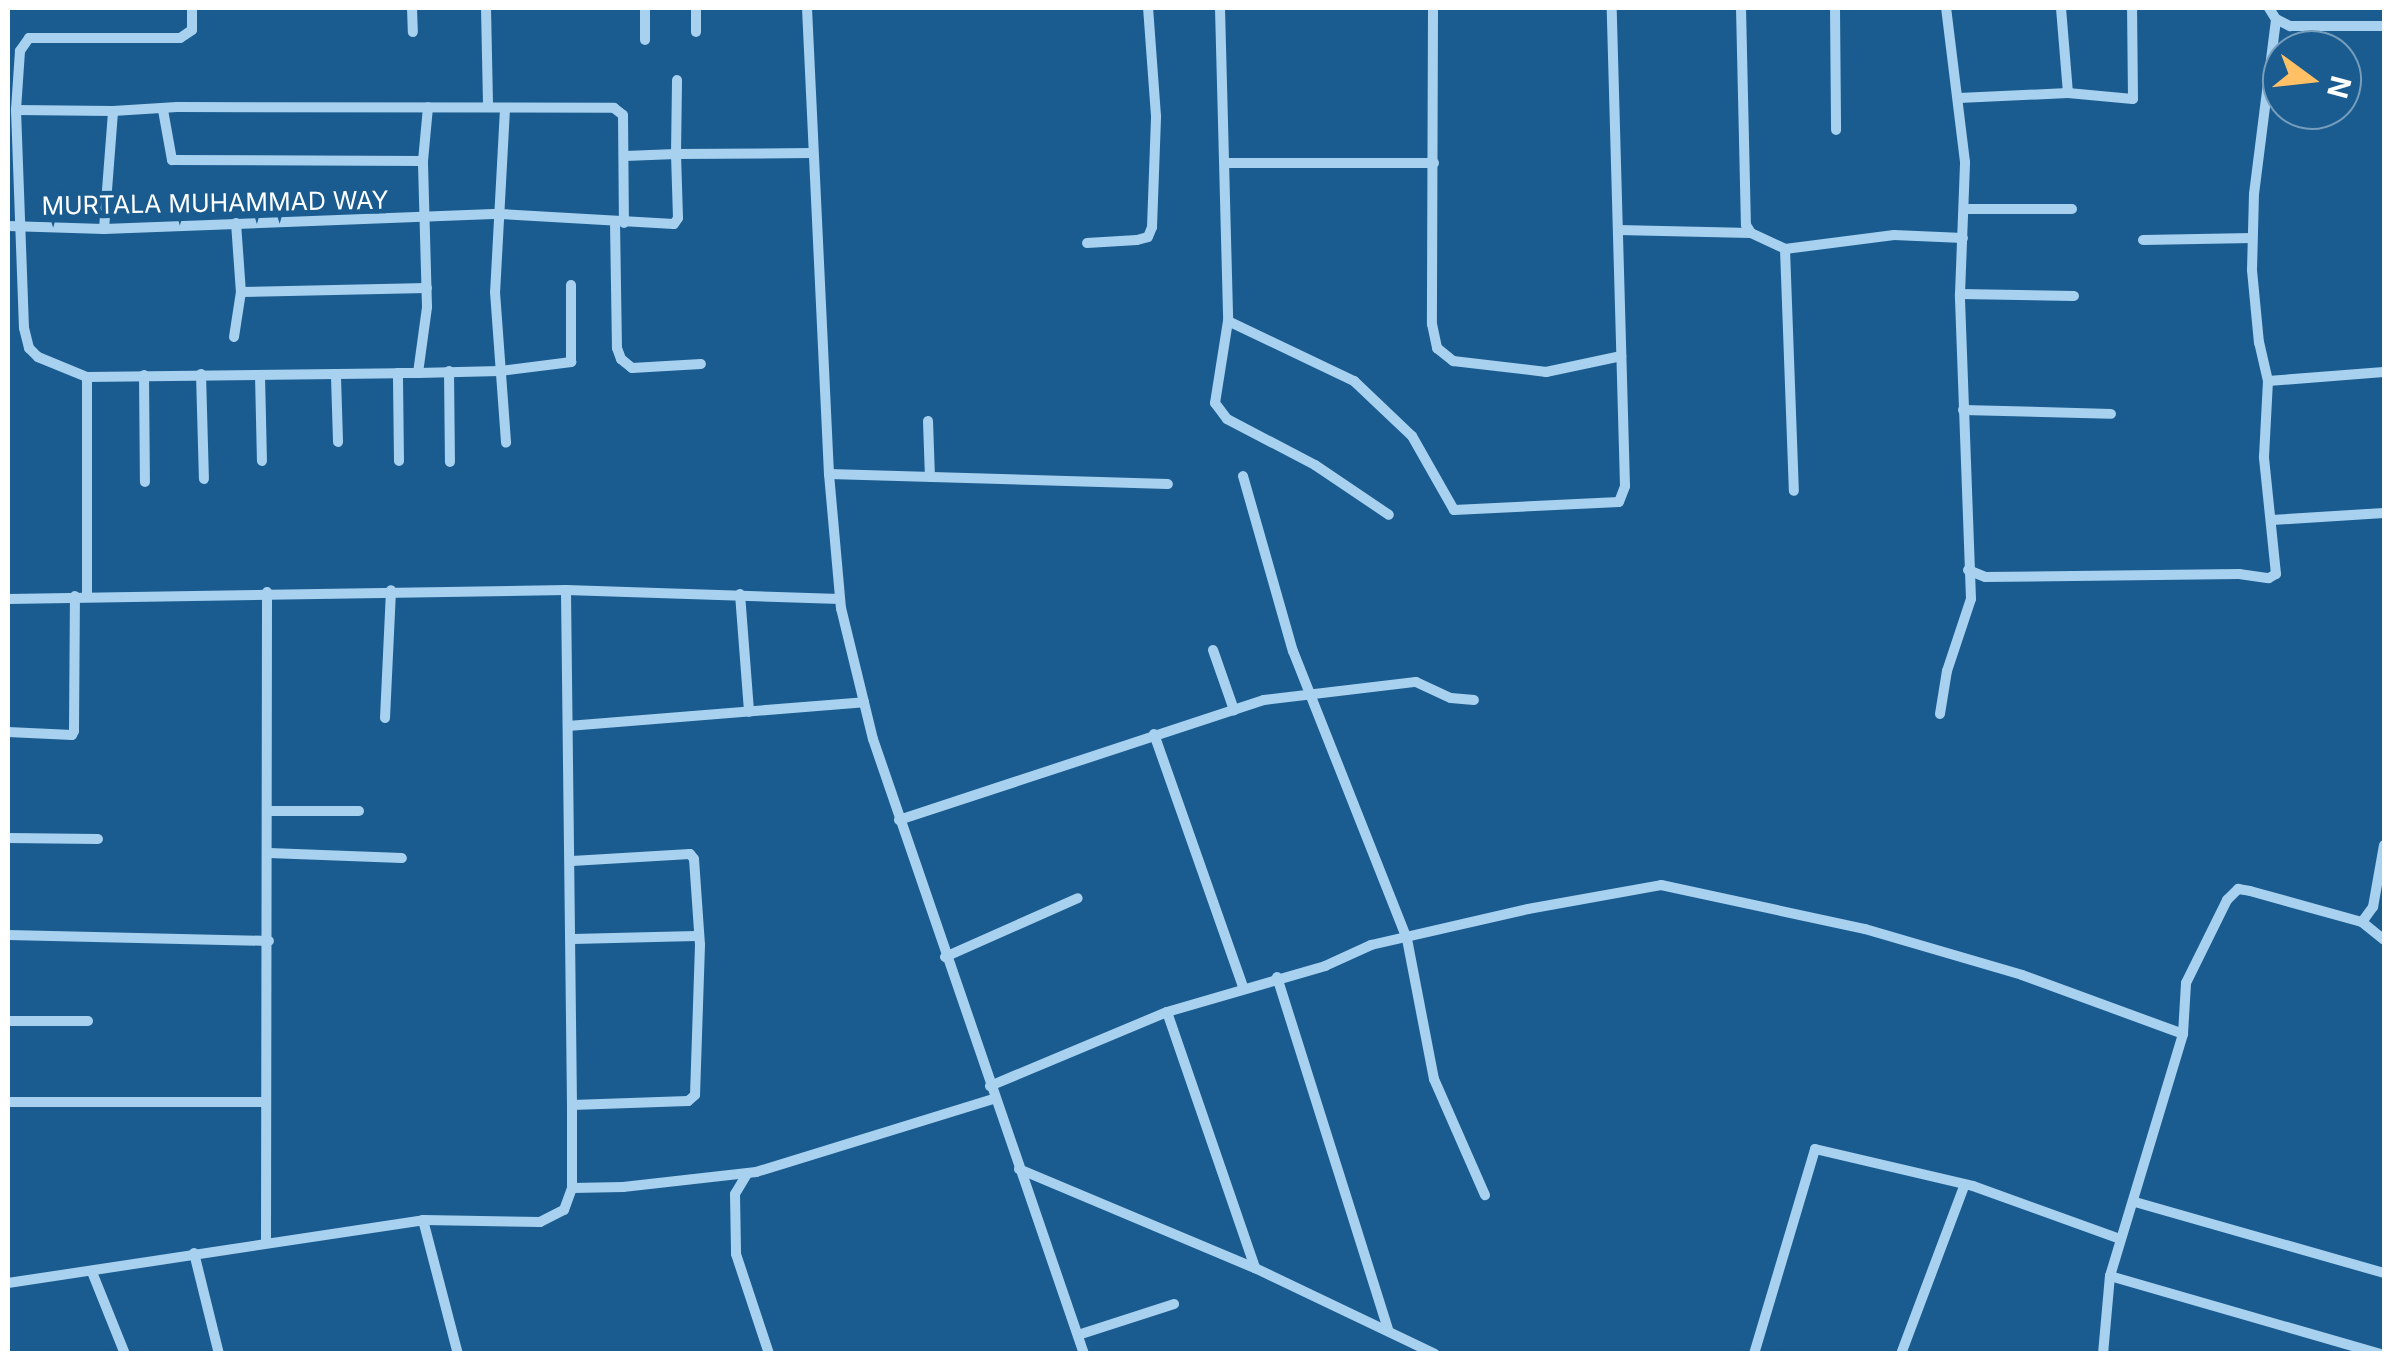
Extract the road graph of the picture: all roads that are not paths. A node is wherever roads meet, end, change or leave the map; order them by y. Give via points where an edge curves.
1 (192, 8) edge
2 (412, 8) edge
3 (486, 8) edge
4 (645, 8) edge
5 (696, 8) edge
6 (807, 8) edge
7 (1148, 8) edge
8 (1220, 8) edge
9 (1433, 8) edge
10 (1612, 8) edge
11 (1741, 8) edge
12 (1835, 8) edge
13 (1946, 8) edge
14 (2062, 8) edge
15 (2132, 8) edge
16 (2269, 8) edge
17 (2276, 19) junction
18 (2384, 26) edge
19 (413, 32) dead end
20 (696, 32) dead end
21 (645, 40) dead end
22 (677, 80) dead end
23 (2068, 93) junction
24 (1959, 98) junction
25 (488, 106) junction
26 (428, 107) junction
27 (506, 109) junction
28 (16, 110) junction
29 (162, 110) junction
30 (113, 111) junction
31 (1836, 130) dead end
32 (812, 153) junction
33 (676, 154) junction
34 (625, 156) junction
35 (423, 161) junction
36 (1227, 163) junction
37 (1434, 164) junction
38 (1966, 209) junction
39 (2072, 209) dead end
40 (500, 214) junction
41 (424, 218) junction
42 (620, 222) junction
43 (236, 224) junction
44 (8, 226) edge
45 (22, 227) junction
46 (104, 230) junction
47 (1618, 230) junction
48 (1751, 232) junction
49 (1963, 238) junction
50 (2252, 238) junction
51 (2143, 240) dead end
52 (1088, 243) dead end
53 (1785, 249) junction
54 (571, 284) dead end
55 (427, 288) junction
56 (241, 292) junction
57 (1960, 294) junction
58 (2074, 296) dead end
59 (1228, 321) junction
60 (234, 337) dead end
61 (1621, 356) junction
62 (701, 364) dead end
63 (450, 371) junction
64 (500, 371) junction
65 (2384, 372) edge
66 (398, 373) junction
67 (418, 373) junction
68 (201, 374) junction
69 (144, 375) junction
70 (260, 375) junction
71 (87, 377) junction
72 (336, 377) junction
73 (2268, 381) junction
74 (1963, 410) junction
75 (2111, 414) dead end
76 (928, 422) dead end
77 (338, 442) dead end
78 (506, 443) dead end
79 (262, 461) dead end
80 (399, 461) dead end
81 (450, 462) dead end
82 (829, 474) junction
83 (1243, 476) dead end
84 (930, 477) junction
85 (204, 479) dead end
86 (145, 482) dead end
87 (1168, 484) dead end
88 (1794, 491) dead end
89 (2384, 513) edge
90 (1389, 514) dead end
91 (2272, 520) junction
92 (1968, 570) junction
93 (390, 590) junction
94 (566, 590) junction
95 (267, 592) junction
96 (740, 594) junction
97 (81, 596) junction
98 (8, 599) edge
99 (840, 599) junction
100 (1212, 650) dead end
101 (1310, 694) junction
102 (1474, 700) dead end
103 (864, 702) junction
104 (1234, 710) junction
105 (750, 712) junction
106 (1940, 714) dead end
107 (385, 718) dead end
108 (568, 726) junction
109 (8, 732) edge
110 (1154, 734) junction
111 (359, 810) dead end
112 (270, 811) junction
113 (899, 820) junction
114 (8, 838) edge
115 (98, 839) dead end
116 (2384, 845) edge
117 (269, 853) junction
118 (402, 858) dead end
119 (572, 861) junction
120 (1078, 898) dead end
121 (2362, 922) junction
122 (8, 935) edge
123 (696, 936) junction
124 (572, 939) junction
125 (1406, 939) junction
126 (2384, 940) edge
127 (269, 941) junction
128 (944, 956) junction
129 (1278, 977) junction
130 (1244, 990) junction
131 (1167, 1012) junction
132 (8, 1021) edge
133 (88, 1021) dead end
134 (2183, 1034) junction
135 (990, 1086) junction
136 (994, 1099) junction
137 (8, 1102) edge
138 (266, 1102) junction
139 (572, 1105) junction
140 (1020, 1169) junction
141 (747, 1174) junction
142 (1964, 1186) junction
143 (572, 1188) junction
144 (1485, 1195) dead end
145 (2134, 1202) junction
146 (423, 1220) junction
147 (2120, 1239) junction
148 (266, 1242) junction
149 (194, 1253) junction
150 (1254, 1268) junction
151 (92, 1272) junction
152 (2384, 1273) edge
153 (2110, 1276) junction
154 (8, 1283) edge
155 (1174, 1304) dead end
156 (1388, 1330) junction
157 (1078, 1336) junction
158 (124, 1354) edge
159 (220, 1354) edge
160 (458, 1354) edge
161 (769, 1354) edge
162 (1084, 1354) edge
163 (1435, 1354) edge
164 (1754, 1354) edge
165 (1901, 1354) edge
166 (2103, 1354) edge
167 (2380, 1354) edge

1 - 28 street via 192,30 180,38 29,38 20,51
2 - 19 street
3 - 25 street
4 - 21 street
5 - 20 street
6 - 32 street
7 - 52 street via 1156,131 1152,227 1137,240
8 - 36 street
9 - 37 street
10 - 47 street
11 - 48 street
12 - 31 street
13 - 24 street
14 - 23 street
15 - 23 street via 2133,99
16 - 17 street
17 - 18 street via 2310,29
17 - 50 street
22 - 33 street
23 - 24 street
24 - 38 street
25 - 26 street
25 - 27 street
26 - 29 street
26 - 35 street
27 - 34 street via 618,109
27 - 40 street
28 - 30 street
28 - 45 street
29 - 30 street
29 - 35 street via 172,160
30 - 46 street
32 - 33 street
32 - 82 street
33 - 34 street
33 - 42 street, MURTALA MUHAMMAD WAY via 676,222
34 - 42 street
35 - 41 street
36 - 37 street
36 - 59 street
37 - 61 street via 1432,324 1438,348 1453,361 1546,372
38 - 39 street
38 - 49 street
40 - 41 street, MURTALA MUHAMMAD WAY
40 - 42 street, MURTALA MUHAMMAD WAY
40 - 64 street
41 - 43 street, MURTALA MUHAMMAD WAY
41 - 55 street
42 - 62 street via 621,358 632,368
43 - 46 street, MURTALA MUHAMMAD WAY
43 - 56 street
44 - 45 street, MURTALA MUHAMMAD WAY
45 - 46 street, MURTALA MUHAMMAD WAY
45 - 71 street via 29,348
47 - 48 street
47 - 61 street
48 - 53 street
49 - 53 street via 1894,235
49 - 57 street
50 - 51 street
50 - 73 street
53 - 88 street
54 - 64 street via 571,362
55 - 56 street
55 - 67 street
56 - 60 street
57 - 58 street
57 - 74 street
59 - 61 street via 1354,381 1412,436 1450,505 1461,511 1618,502 1625,486
59 - 90 street via 1215,402 1227,419
63 - 64 street
63 - 67 street
63 - 81 street
64 - 78 street
65 - 73 street
66 - 67 street
66 - 72 street
66 - 80 street
68 - 69 street
68 - 70 street
68 - 85 street
69 - 71 street
69 - 86 street
70 - 72 street
70 - 79 street
71 - 97 street
72 - 77 street
73 - 91 street via 2264,457
74 - 75 street
74 - 92 street
76 - 84 street
82 - 84 street
82 - 99 street
83 - 101 street
84 - 87 street
89 - 91 street
91 - 92 street via 2277,565 2269,578 1985,577
92 - 106 street via 1967,619 1947,671
93 - 94 street
93 - 95 street
93 - 107 street
94 - 96 street
94 - 108 street
95 - 97 street
95 - 112 street
96 - 99 street
96 - 105 street
97 - 98 street
97 - 109 street via 72,735
99 - 103 street
100 - 104 street
101 - 102 street via 1416,682
101 - 104 street
101 - 125 street
103 - 105 street
103 - 113 street
104 - 110 street
105 - 108 street
108 - 119 street
110 - 113 street
110 - 130 street
111 - 112 street
112 - 117 street
113 - 128 street
114 - 115 street
116 - 121 street via 2373,907
117 - 118 street
117 - 127 street
119 - 123 street via 690,854
119 - 124 street
120 - 128 street
121 - 126 street
121 - 134 street via 2238,889 2186,983
122 - 127 street
123 - 124 street
123 - 139 street via 695,1096
124 - 139 street
125 - 129 street
125 - 134 street via 1661,885 1882,934 2022,975
125 - 144 street via 1434,1079
127 - 138 street
128 - 135 street
129 - 130 street
129 - 156 street
130 - 131 street
131 - 135 street
131 - 150 street
132 - 133 street
134 - 145 street
135 - 136 street
136 - 140 street
136 - 141 street
137 - 138 street
138 - 148 street
139 - 143 street
140 - 150 street
140 - 157 street
141 - 143 street
141 - 161 street via 735,1194 736,1254
142 - 147 street
142 - 164 street via 1815,1149
142 - 165 street
143 - 146 street via 564,1210 540,1222
145 - 147 street
145 - 152 street
146 - 148 street
146 - 160 street
147 - 153 street
148 - 149 street
149 - 151 street
149 - 159 street
150 - 156 street
151 - 154 street
151 - 158 street
153 - 166 street
153 - 167 street
155 - 157 street
156 - 163 street
157 - 162 street

